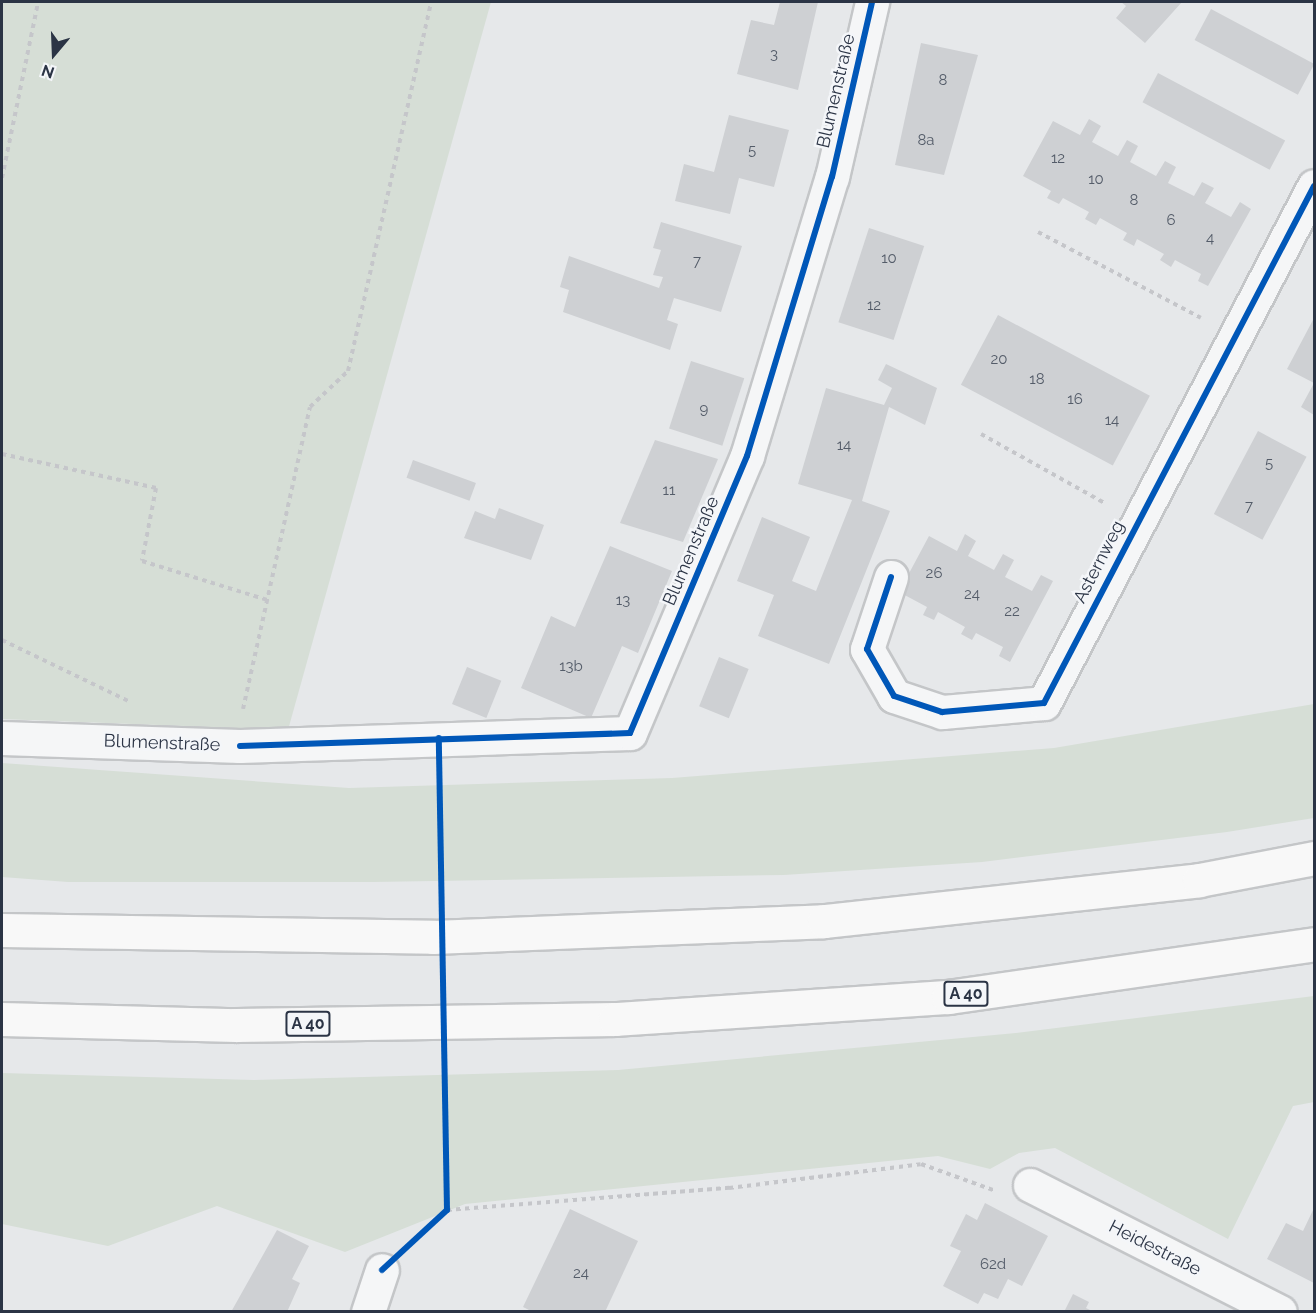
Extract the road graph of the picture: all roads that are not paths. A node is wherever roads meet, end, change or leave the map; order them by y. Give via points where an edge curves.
1 (872, 2) edge
2 (1314, 186) edge
3 (891, 577) dead end
4 (2, 738) edge
5 (1314, 858) edge
6 (2, 913) edge
7 (2, 930) edge
8 (97, 933) junction
9 (1314, 944) edge
10 (2, 1019) edge
11 (1030, 1185) road end
12 (382, 1270) dead end
13 (368, 1311) edge
14 (1280, 1311) edge

1 - 4 street, Blumenstraße via 832,177 747,456 630,733 240,746
2 - 3 street, Asternweg via 1044,702 942,712 894,696 867,649
5 - 8 highway via 1199,880 824,921 433,937
6 - 8 highway
7 - 8 highway
9 - 10 highway, A 40 via 948,997 615,1019 236,1025
11 - 14 street, Heidestraße
12 - 13 street

